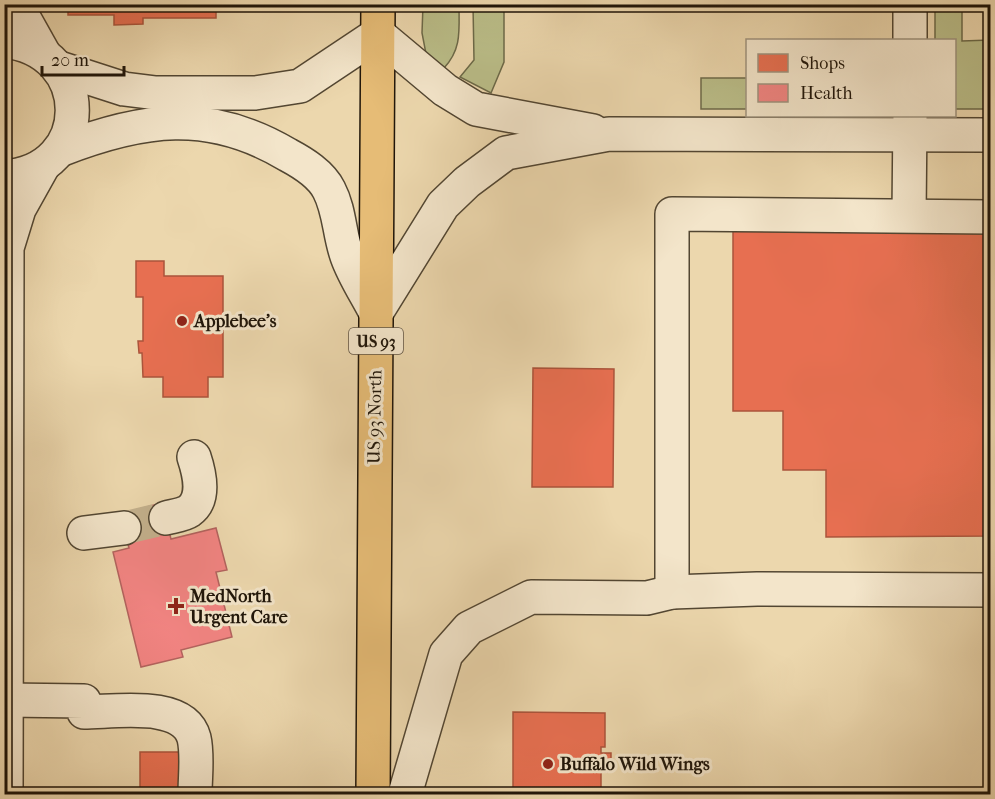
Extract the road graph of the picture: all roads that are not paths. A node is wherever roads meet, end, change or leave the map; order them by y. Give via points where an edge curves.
1 (16, 4) edge
2 (910, 4) edge
3 (378, 19) edge
4 (910, 39) edge
5 (4, 41) edge
6 (52, 61) junction
7 (909, 126) edge
8 (609, 134) junction
9 (990, 135) edge
10 (51, 158) junction
11 (4, 177) edge
12 (909, 215) junction
13 (990, 217) edge
14 (6, 244) edge
15 (376, 313) junction
16 (194, 457) dead end
17 (166, 518) tunnel mouth
18 (124, 528) tunnel mouth
19 (84, 533) dead end
20 (990, 590) edge
21 (672, 592) junction
22 (6, 700) junction
23 (6, 795) edge
24 (195, 795) edge
25 (373, 795) edge
26 (405, 795) edge

1 - 6 lane
2 - 4 lane
3 - 6 lane via 300,86 255,93 156,93 124,89
3 - 8 lane via 445,90 476,109
3 - 15 main road, US 93 North / US 93
5 - 6 lane via 26,44
6 - 10 lane via 69,87 73,107 70,129
7 - 8 lane
7 - 9 lane
7 - 12 lane
8 - 15 lane via 506,153 467,182 443,205
10 - 11 lane via 22,175
10 - 14 lane via 19,209
10 - 15 lane via 97,136 162,122 233,130 273,146 309,167 329,188 339,215 346,255
12 - 13 lane
12 - 21 lane via 672,214
14 - 22 lane
15 - 25 main road, US 93 North / US 93
16 - 17 lane via 200,474 199,497 190,510
18 - 19 lane
20 - 21 lane
21 - 26 lane via 647,597 531,597 469,628 446,654
22 - 23 lane
22 - 24 lane via 84,701 84,712 176,715 190,728 195,741

